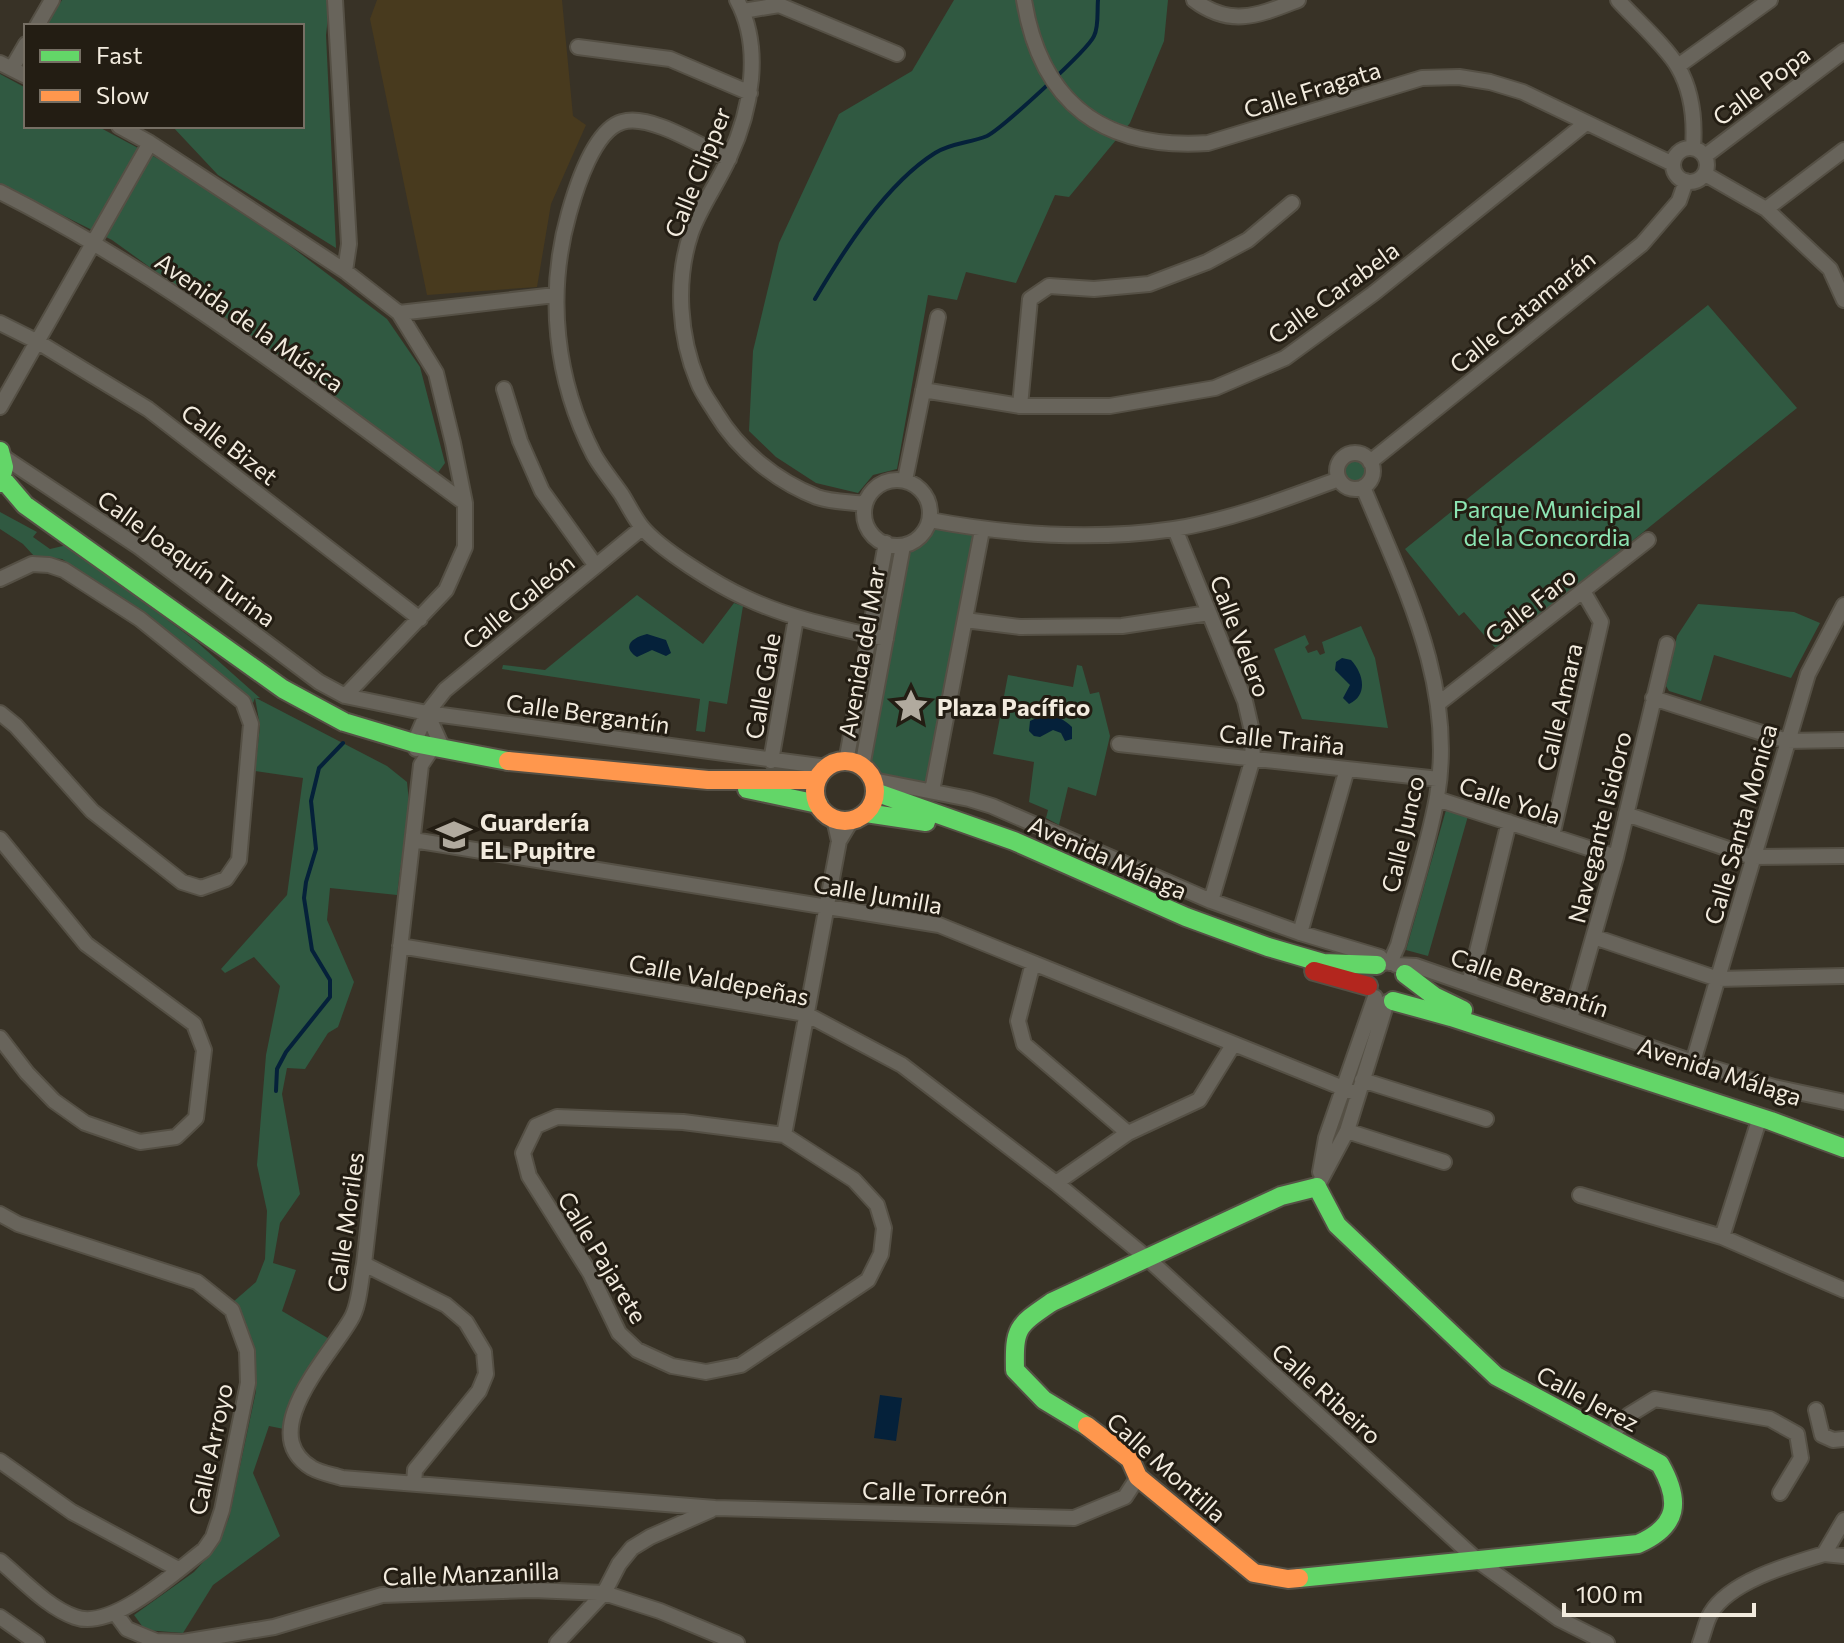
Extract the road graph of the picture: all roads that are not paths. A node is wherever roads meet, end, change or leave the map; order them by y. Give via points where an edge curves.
1 (52, 0) edge
2 (335, 0) edge
3 (1024, 0) edge
4 (1194, 0) edge
5 (1298, 0) edge
6 (1618, 0) edge
7 (1770, 0) edge
8 (740, 6) edge
9 (38, 24) edge
10 (24, 46) edge
11 (578, 47) dead end
12 (1844, 51) edge
13 (897, 54) dead end
14 (6, 66) edge
15 (1678, 66) junction
16 (24, 75) edge
17 (750, 93) junction
18 (1586, 123) junction
19 (123, 128) edge
20 (150, 143) junction
21 (1844, 150) edge
22 (1699, 152) junction
23 (729, 159) junction
24 (1673, 164) junction
25 (1705, 174) junction
26 (1686, 181) junction
27 (0, 192) edge
28 (1292, 203) dead end
29 (1766, 209) junction
30 (94, 243) junction
31 (1837, 269) edge
32 (345, 271) junction
33 (555, 295) junction
34 (1844, 300) edge
35 (399, 313) junction
36 (938, 317) dead end
37 (0, 323) edge
38 (38, 342) junction
39 (504, 389) dead end
40 (923, 390) junction
41 (1020, 406) junction
42 (0, 407) edge
43 (1, 453) edge
44 (1370, 462) junction
45 (1339, 479) junction
46 (1, 480) edge
47 (905, 480) junction
48 (1363, 487) junction
49 (0, 501) edge
50 (465, 503) junction
51 (865, 504) junction
52 (25, 505) junction
53 (930, 520) junction
54 (642, 528) junction
55 (1175, 529) junction
56 (982, 530) junction
57 (1648, 540) dead end
58 (886, 543) junction
59 (903, 546) junction
60 (596, 566) junction
61 (0, 579) edge
62 (1583, 591) junction
63 (1844, 605) edge
64 (1209, 613) junction
65 (796, 618) junction
66 (420, 619) junction
67 (965, 620) junction
68 (1840, 621) edge
69 (869, 635) junction
70 (886, 639) junction
71 (1667, 644) dead end
72 (345, 696) junction
73 (1653, 698) junction
74 (1439, 703) junction
75 (0, 713) edge
76 (427, 713) junction
77 (1844, 740) edge
78 (1787, 741) junction
79 (1119, 744) dead end
80 (430, 746) junction
81 (1253, 758) junction
82 (771, 761) junction
83 (1347, 769) junction
84 (850, 775) junction
85 (1439, 779) junction
86 (708, 780) junction
87 (932, 791) junction
88 (1437, 799) junction
89 (818, 804) junction
90 (1626, 814) junction
91 (850, 818) junction
92 (1509, 822) junction
93 (1552, 836) junction
94 (0, 839) edge
95 (413, 840) junction
96 (1844, 856) edge
97 (1616, 857) junction
98 (1752, 857) junction
99 (1211, 901) junction
100 (826, 907) junction
101 (1300, 933) junction
102 (1594, 937) junction
103 (400, 946) junction
104 (1033, 963) junction
105 (1316, 966) junction
106 (1391, 966) junction
107 (1844, 976) edge
108 (1718, 979) junction
109 (1469, 984) junction
110 (1380, 996) junction
111 (806, 1014) junction
112 (1570, 1019) junction
113 (0, 1038) edge
114 (1233, 1045) junction
115 (1693, 1062) junction
116 (1360, 1087) junction
117 (1342, 1089) junction
118 (1844, 1102) edge
119 (1760, 1117) junction
120 (1486, 1119) dead end
121 (1347, 1131) junction
122 (1128, 1133) junction
123 (784, 1135) junction
124 (1844, 1140) edge
125 (1844, 1148) edge
126 (1444, 1162) dead end
127 (1056, 1183) junction
128 (1317, 1187) junction
129 (1580, 1195) dead end
130 (0, 1214) edge
131 (1722, 1237) junction
132 (1147, 1258) junction
133 (364, 1264) junction
134 (1844, 1290) edge
135 (1816, 1410) dead end
136 (1610, 1437) junction
137 (1844, 1439) edge
138 (0, 1461) edge
139 (1138, 1477) junction
140 (414, 1484) junction
141 (1780, 1493) dead end
142 (715, 1508) junction
143 (1844, 1520) edge
144 (1824, 1554) junction
145 (1844, 1556) edge
146 (0, 1561) edge
147 (1478, 1561) junction
148 (178, 1569) junction
149 (604, 1593) junction
150 (116, 1614) junction
151 (0, 1617) edge
152 (37, 1643) edge
153 (557, 1643) edge
154 (737, 1643) edge
155 (1607, 1643) edge
156 (1700, 1643) edge

1 - 9 street
2 - 32 street via 349,244
3 - 18 street, Calle Fragata via 1036,52 1052,80 1109,130 1141,141 1208,143 1422,78 1490,82
4 - 5 street via 1223,16 1255,17
6 - 15 street
7 - 15 street
8 - 13 street via 779,5
8 - 17 street, Calle Clipper via 751,50
10 - 14 street
11 - 17 street via 670,59
12 - 22 street, Calle Popa
14 - 16 street
15 - 22 street
17 - 23 street, Calle Clipper
18 - 24 street, Calle Fragata
18 - 41 street, Calle Carabela via 1285,358 1215,388 1110,406
19 - 20 street
20 - 30 street
20 - 32 street
21 - 29 street
22 - 24 street via 1680,152
22 - 25 street via 1708,166
23 - 33 street via 644,119 620,122 601,138 577,184 561,240
23 - 51 street, Calle Clipper via 691,234 681,280 683,331 698,382 727,430 767,470 819,498
24 - 26 street
25 - 26 street
25 - 29 street
26 - 44 street, Calle Catamarán via 1679,201 1642,244
27 - 30 street, Avenida de la Música
28 - 41 street via 1248,240 1149,284 1049,286 1030,299
29 - 31 street
30 - 38 street
30 - 50 street, Avenida de la Música via 227,329
31 - 34 street
32 - 35 street
33 - 35 street
33 - 54 street via 560,359 574,411 595,457
35 - 50 street via 436,373
36 - 40 street
37 - 38 street, Calle Bizet
38 - 42 street
38 - 66 street, Calle Bizet via 148,409
39 - 60 street via 542,491
40 - 41 street, Calle Carabela
40 - 47 street
43 - 46 street
43 - 72 street, Calle Joaquín Turina
44 - 45 street via 1362,455 1346,455 1339,463
44 - 48 street via 1372,473
45 - 48 street via 1352,489
45 - 55 street via 1263,507
46 - 52 street
47 - 51 street via 879,485
47 - 53 street via 928,499
48 - 74 street, Calle Junco via 1420,624
49 - 52 street
50 - 66 street via 465,547 446,590
51 - 58 street via 867,527
52 - 80 street via 283,689 335,718
53 - 56 street
53 - 59 street via 924,533
54 - 60 street, Calle Galeón
54 - 65 street via 700,572 745,598
55 - 56 street via 1077,536
55 - 64 street, Calle Velero
56 - 67 street
57 - 62 street, Calle Faro
58 - 59 street
58 - 69 street, Avenida del Mar
59 - 70 street, Avenida del Mar
60 - 76 street, Calle Galeón via 445,690
61 - 75 street via 32,564 64,570 140,619 243,702 251,724 239,860 226,879 201,888 182,882 92,811
62 - 74 street, Calle Faro
62 - 93 street, Calle Amara via 1601,622
63 - 68 street, Calle Santa Monica
64 - 67 street via 1122,626 1020,627
64 - 81 street, Calle Velero via 1245,701
65 - 69 street
65 - 82 street, Calle Gale
66 - 72 street
67 - 87 street
68 - 78 street, Calle Santa Monica via 1808,674
69 - 70 street
69 - 84 street, Avenida del Mar
70 - 84 street, Avenida del Mar
71 - 73 street, Navegante Isidoro
72 - 76 street, Calle Bergantín
73 - 78 street
73 - 90 street, Navegante Isidoro
74 - 85 street, Calle Junco
76 - 80 street
76 - 80 street, Calle Galeón
76 - 82 street, Calle Bergantín
77 - 78 street
78 - 98 street, Calle Santa Monica
79 - 81 street, Calle Traiña
80 - 86 street via 498,760
80 - 95 street, Calle Moriles via 421,765
81 - 83 street, Calle Traiña
81 - 99 street, Calle Velero
82 - 84 street, Calle Bergantín
83 - 85 street, Calle Traiña
83 - 101 street
84 - 86 street, Avenida Málaga
84 - 87 street, Calle Bergantín
84 - 89 street via 815,796
84 - 91 street
84 - 105 street, Avenida Málaga via 1198,922
85 - 88 street, Calle Junco
86 - 89 street
87 - 99 street, Calle Bergantín via 992,806
88 - 92 street, Calle Yola
88 - 106 street, Calle Junco
89 - 91 street via 822,811
90 - 97 street, Navegante Isidoro
90 - 98 street
91 - 100 street via 839,841
91 - 105 street, Avenida Málaga via 914,819 980,837 1157,912
92 - 93 street, Calle Yola
92 - 109 street
93 - 97 street, Calle Yola
94 - 113 street via 86,944 194,1024 204,1050 196,1118 176,1137 140,1142 85,1123 54,1101
95 - 100 street, Calle Jumilla
95 - 103 street, Calle Moriles
96 - 98 street
97 - 102 street, Navegante Isidoro
98 - 108 street, Calle Santa Monica
99 - 101 street, Calle Bergantín
100 - 104 street, Calle Jumilla via 939,925
100 - 111 street
101 - 106 street, Calle Bergantín via 1380,957
102 - 108 street
102 - 112 street, Navegante Isidoro
103 - 111 street, Calle Valdepeñas
103 - 133 street, Calle Moriles
104 - 114 street, Calle Jumilla
104 - 122 street via 1018,1021 1024,1044
105 - 106 street
105 - 110 street, Avenida Málaga
106 - 109 street, Calle Bergantín via 1416,966
106 - 110 street via 1369,974
106 - 110 street via 1406,987 1399,998
106 - 124 street, Avenida Málaga via 1465,1011
107 - 108 street
108 - 115 street, Calle Santa Monica
109 - 112 street, Calle Bergantín
110 - 116 street
110 - 117 street
110 - 119 street, Avenida Málaga
111 - 123 street
111 - 127 street, Calle Valdepeñas via 902,1065
112 - 115 street, Calle Bergantín
114 - 117 street, Calle Jumilla
114 - 122 street via 1199,1100
115 - 118 street, Calle Bergantín
116 - 117 street, Calle Jumilla
116 - 120 street, Calle Jumilla
116 - 121 street
117 - 128 street
119 - 125 street, Avenida Málaga
119 - 131 street
121 - 126 street
121 - 128 street
122 - 127 street
123 - 123 street, Calle Pajarete via 683,1122 557,1117 536,1126 523,1153 529,1176 590,1273 619,1333 637,1350 672,1366 706,1372 741,1365 769,1348 868,1280 881,1254 884,1228 877,1205 854,1180
127 - 132 street, Calle Valdepeñas
128 - 132 street, Calle Montilla via 1281,1196
128 - 136 street, Calle Jerez via 1337,1225 1496,1376
129 - 131 street
130 - 148 street, Calle Arroyo via 197,1282 232,1310 247,1351 248,1383 225,1496 213,1537
131 - 134 street
132 - 139 street, Calle Montilla via 1052,1302 1027,1319 1014,1338 1015,1370 1044,1400 1130,1459
132 - 147 street, Calle Ribeiro
133 - 140 street via 446,1305 466,1322 484,1352 486,1374 479,1391 415,1470
133 - 140 street, Calle Moriles via 354,1315 296,1404 289,1424 294,1450 312,1468 342,1478
135 - 137 street via 1822,1435
136 - 141 street via 1629,1415 1655,1399 1770,1419 1797,1434 1801,1458
136 - 147 street, Calle Jerez via 1660,1464 1672,1485 1672,1510 1661,1532 1638,1544
138 - 148 street via 72,1512
139 - 142 street, Calle Torreón via 1125,1497 1074,1518
139 - 147 street, Calle Montilla via 1254,1573 1288,1579
140 - 142 street, Calle Moriles
142 - 149 street via 632,1548
143 - 144 street
144 - 145 street
144 - 156 street via 1777,1568 1730,1594 1712,1611
146 - 150 street via 53,1606 76,1618 95,1621
147 - 155 street via 1559,1619
148 - 150 street, Calle Arroyo
149 - 150 street, Calle Manzanilla via 382,1595 274,1627 183,1642 156,1641 127,1629
149 - 153 street
149 - 154 street, Calle Manzanilla
151 - 152 street

